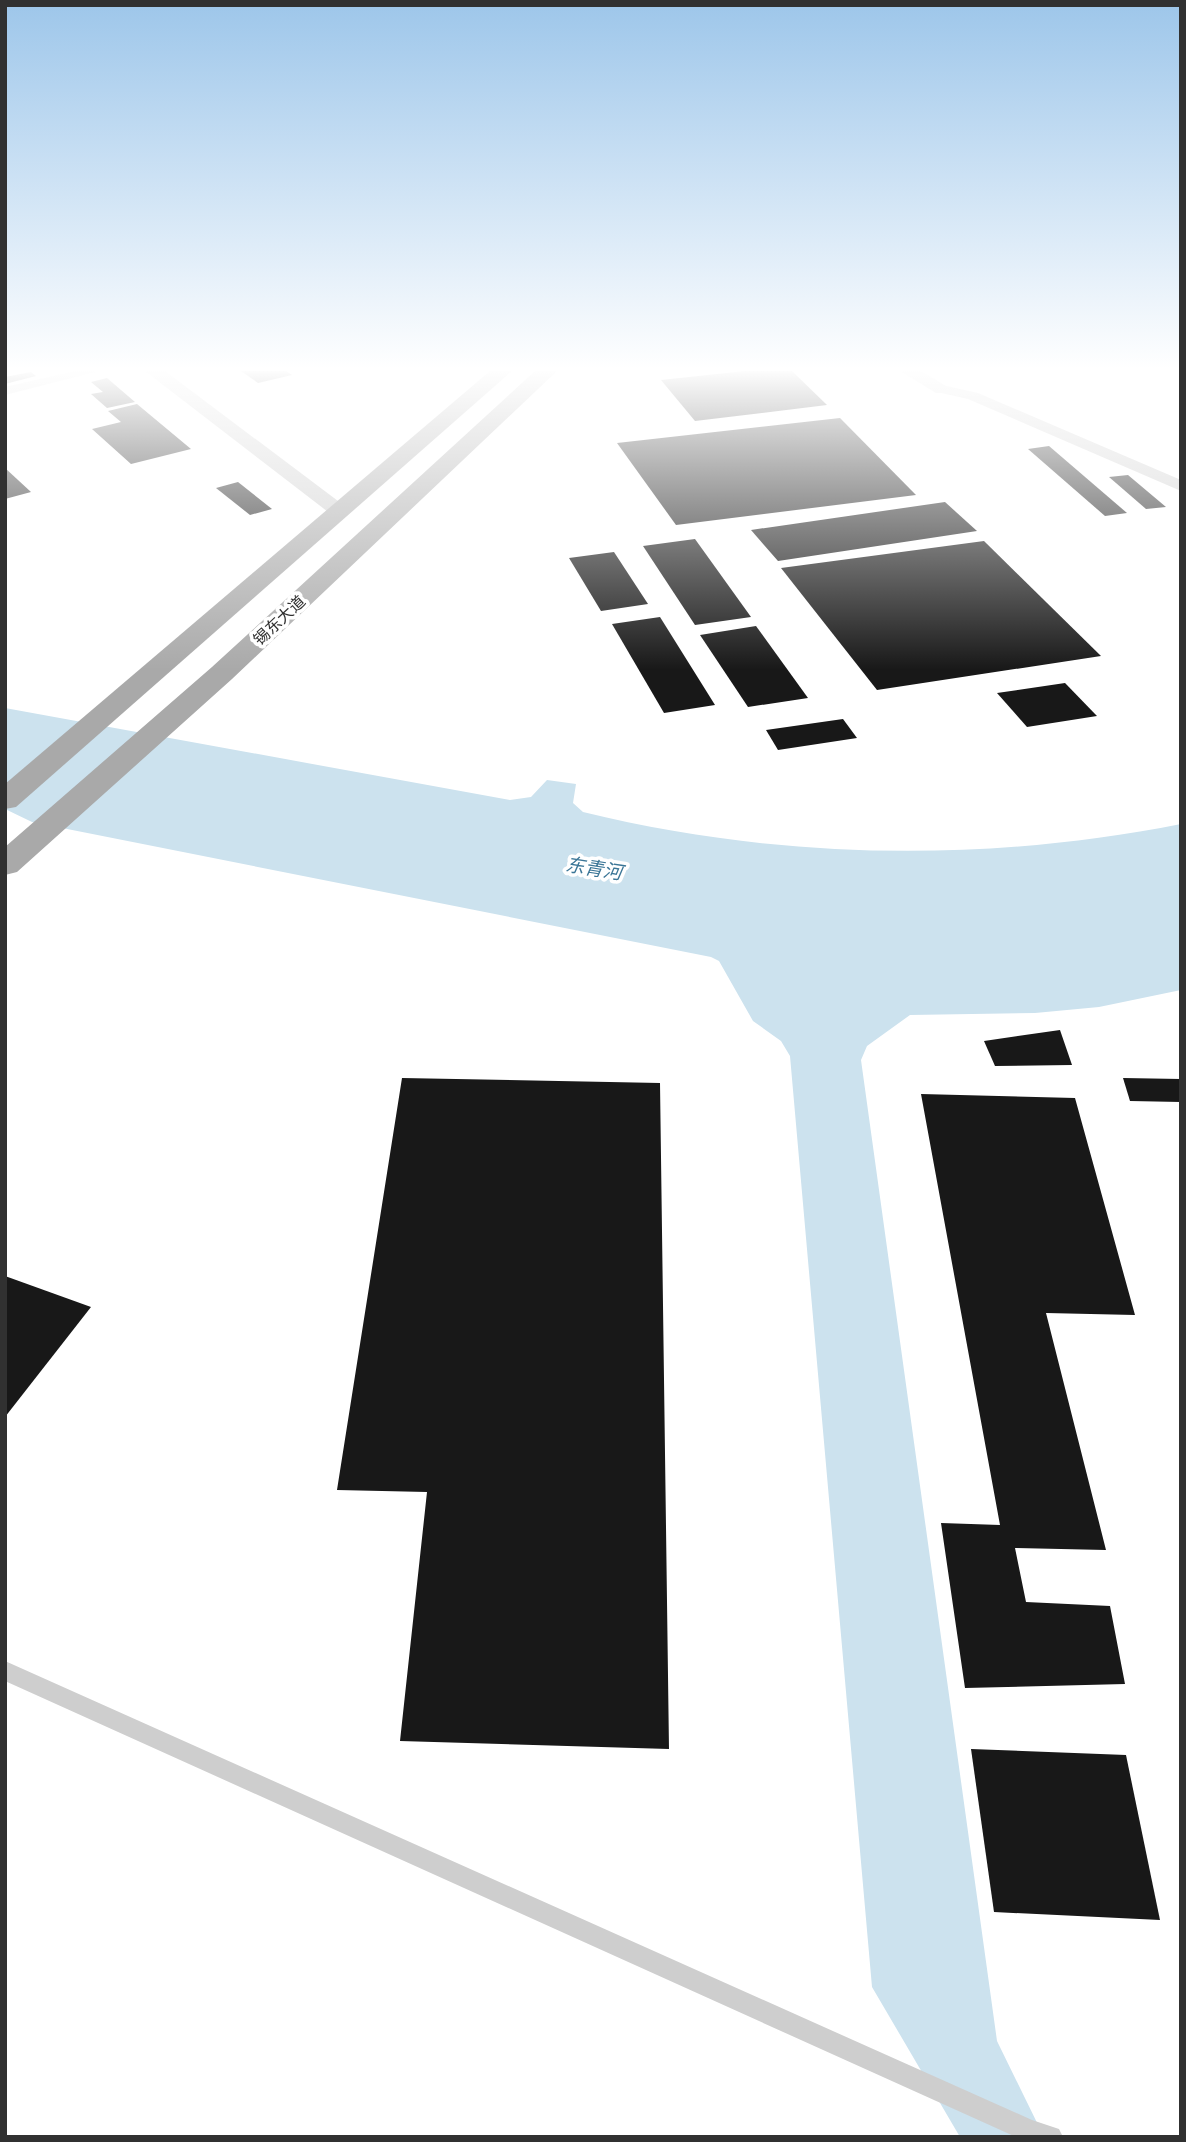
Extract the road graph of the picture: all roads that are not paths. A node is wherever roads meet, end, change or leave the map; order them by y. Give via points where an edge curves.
1 (286, 471) edge
2 (386, 471) edge
3 (439, 471) edge
4 (1146, 471) edge
5 (1181, 486) edge
6 (339, 511) junction
7 (5, 800) edge
8 (5, 865) edge
9 (5, 1671) edge
10 (1051, 2137) edge

1 - 6 street
2 - 6 main road
3 - 8 main road, 锡东大道
4 - 5 street
6 - 7 main road
9 - 10 lane

